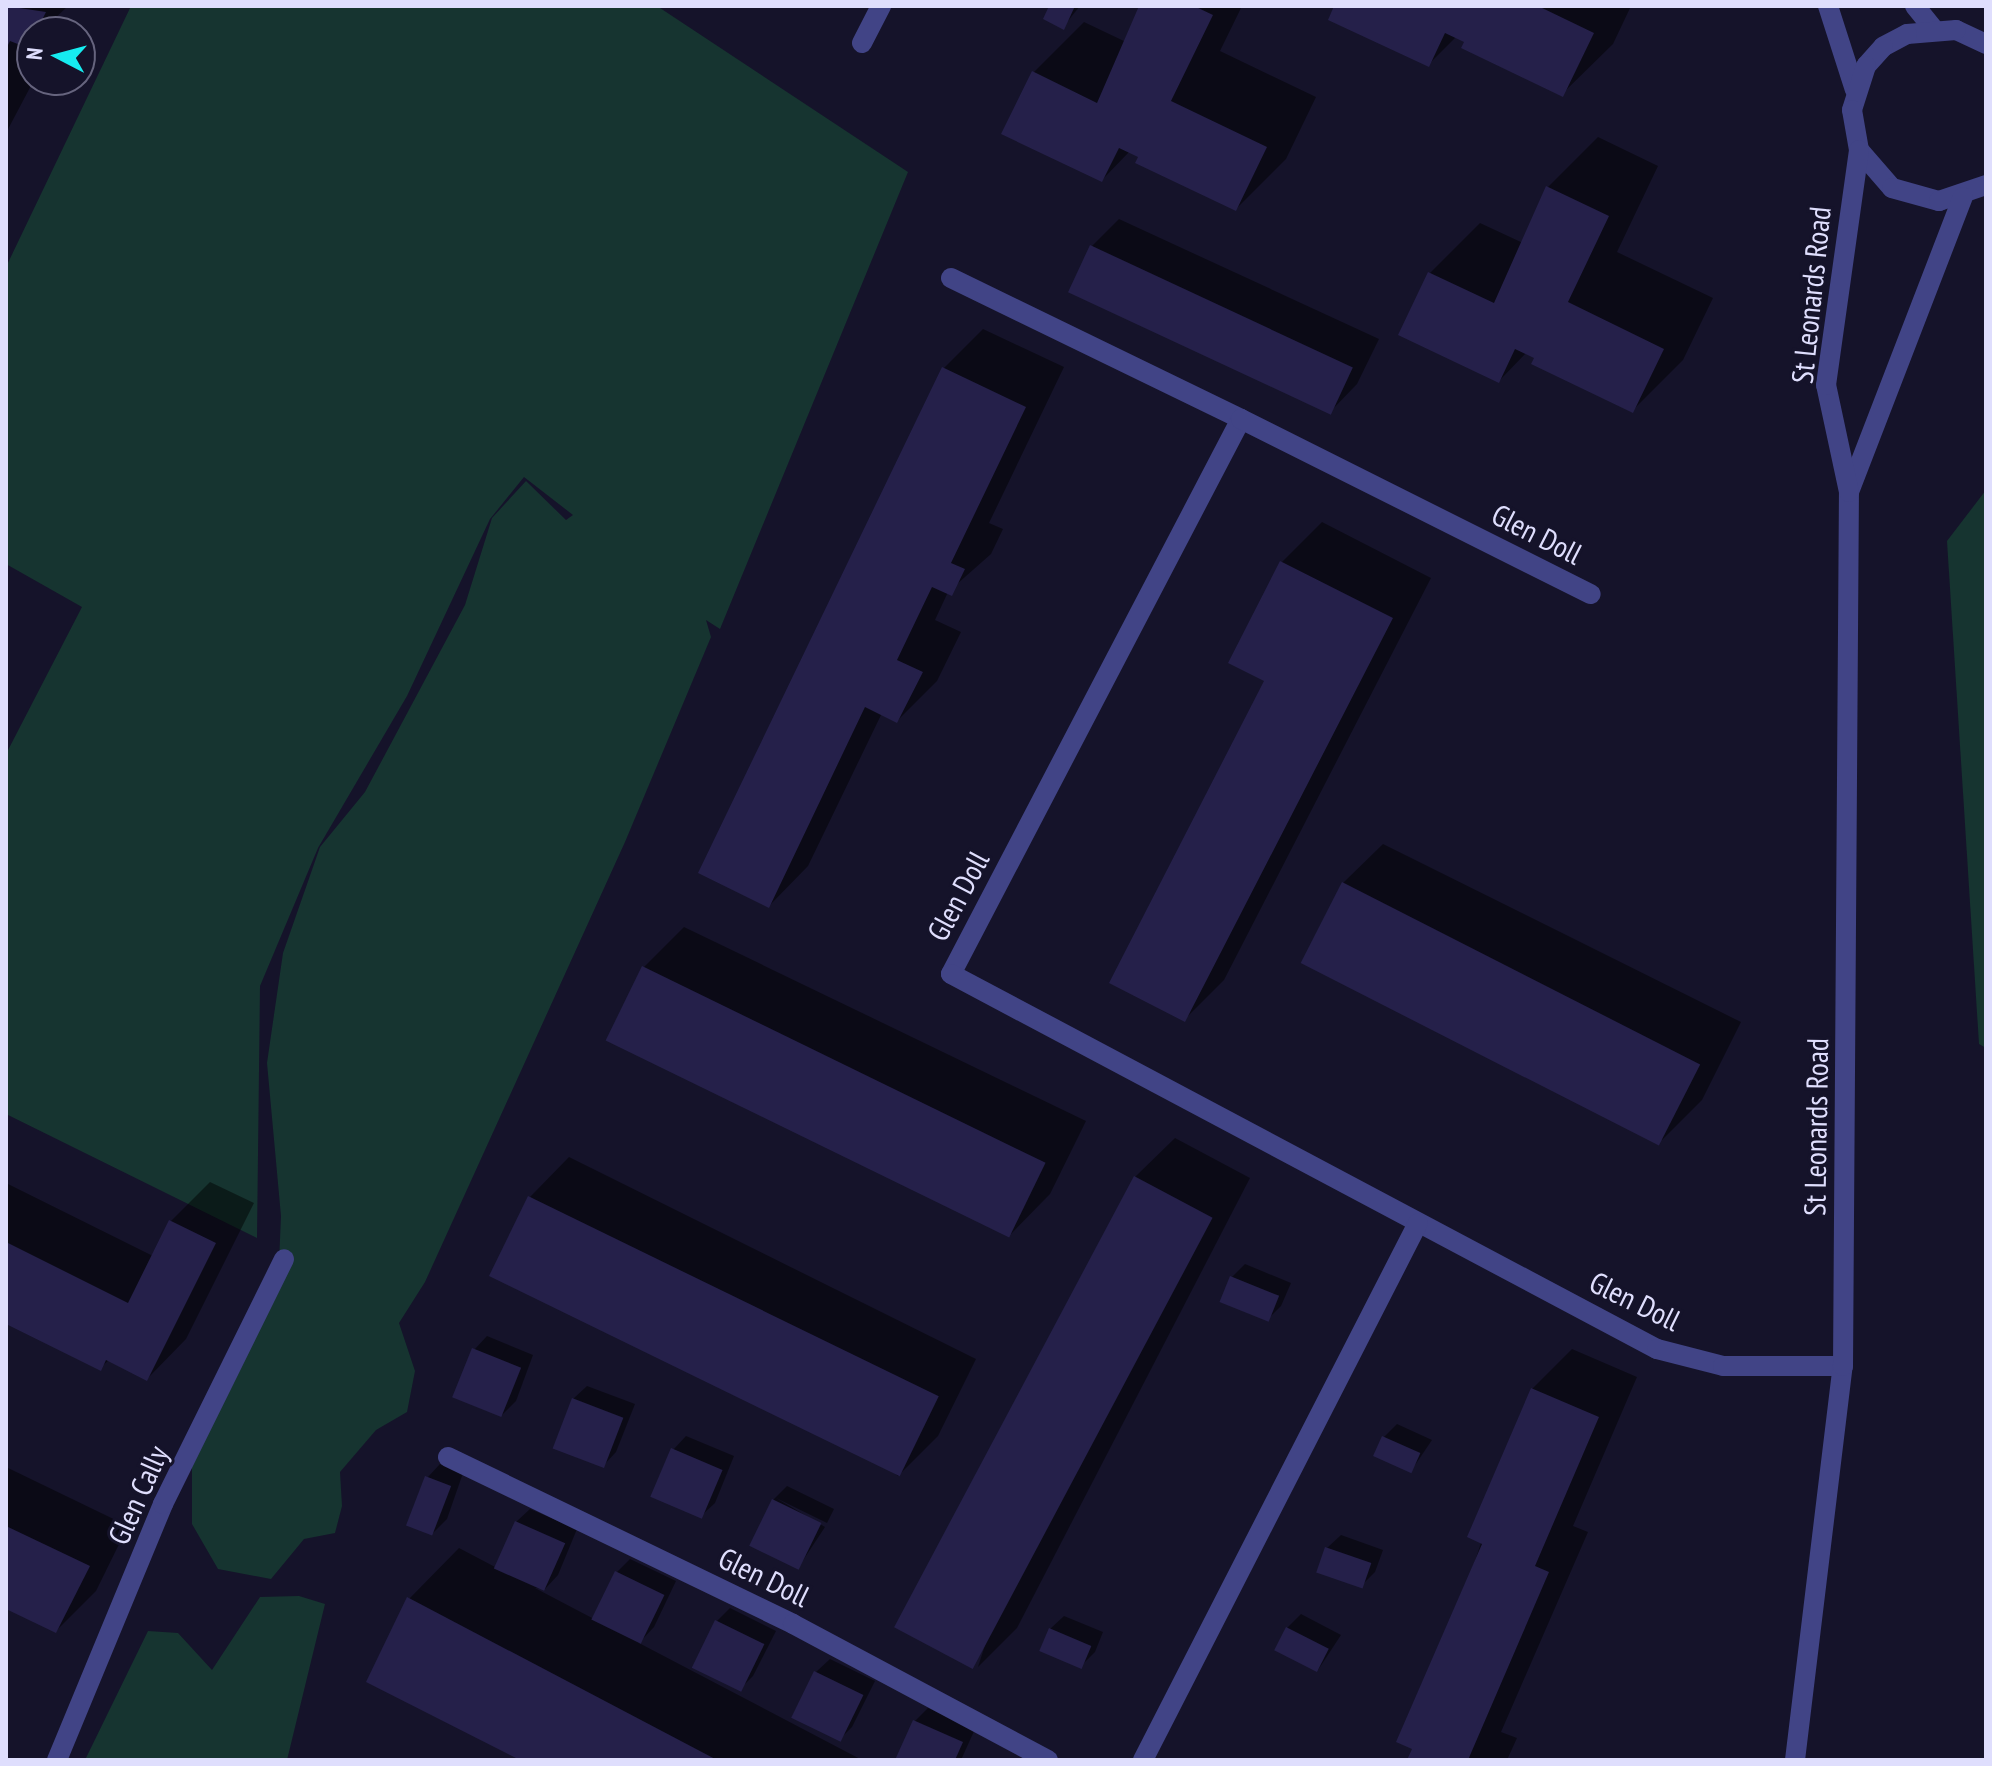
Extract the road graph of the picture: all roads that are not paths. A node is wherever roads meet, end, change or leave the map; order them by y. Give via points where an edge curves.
1 (881, 6) edge
2 (1828, 6) edge
3 (1915, 6) edge
4 (1933, 28) junction
5 (1984, 41) edge
6 (862, 43) dead end
7 (1855, 90) junction
8 (1859, 150) junction
9 (1986, 185) edge
10 (1963, 197) junction
11 (951, 278) dead end
12 (1241, 419) junction
13 (1849, 492) junction
14 (1591, 594) dead end
15 (1418, 1223) junction
16 (284, 1259) dead end
17 (1843, 1366) junction
18 (448, 1457) dead end
19 (57, 1760) edge
20 (1048, 1760) edge
21 (1143, 1760) edge
22 (1795, 1760) edge

1 - 6 street
2 - 7 street
3 - 4 street
4 - 5 street
4 - 7 street via 1883,47
7 - 8 street, St Leonards Road via 1853,131
8 - 10 street via 1872,171 1914,198
8 - 13 street, St Leonards Road via 1826,385
9 - 10 street
10 - 13 street, St Leonards Road
11 - 12 street, Glen Doll
12 - 14 street, Glen Doll
12 - 15 street, Glen Doll via 951,974
13 - 17 street, St Leonards Road
15 - 17 street, Glen Doll via 1657,1349 1723,1366
15 - 21 street
16 - 19 street, Glen Cally via 163,1504
17 - 22 street, St Leonards Road
18 - 20 street, Glen Doll via 793,1624

